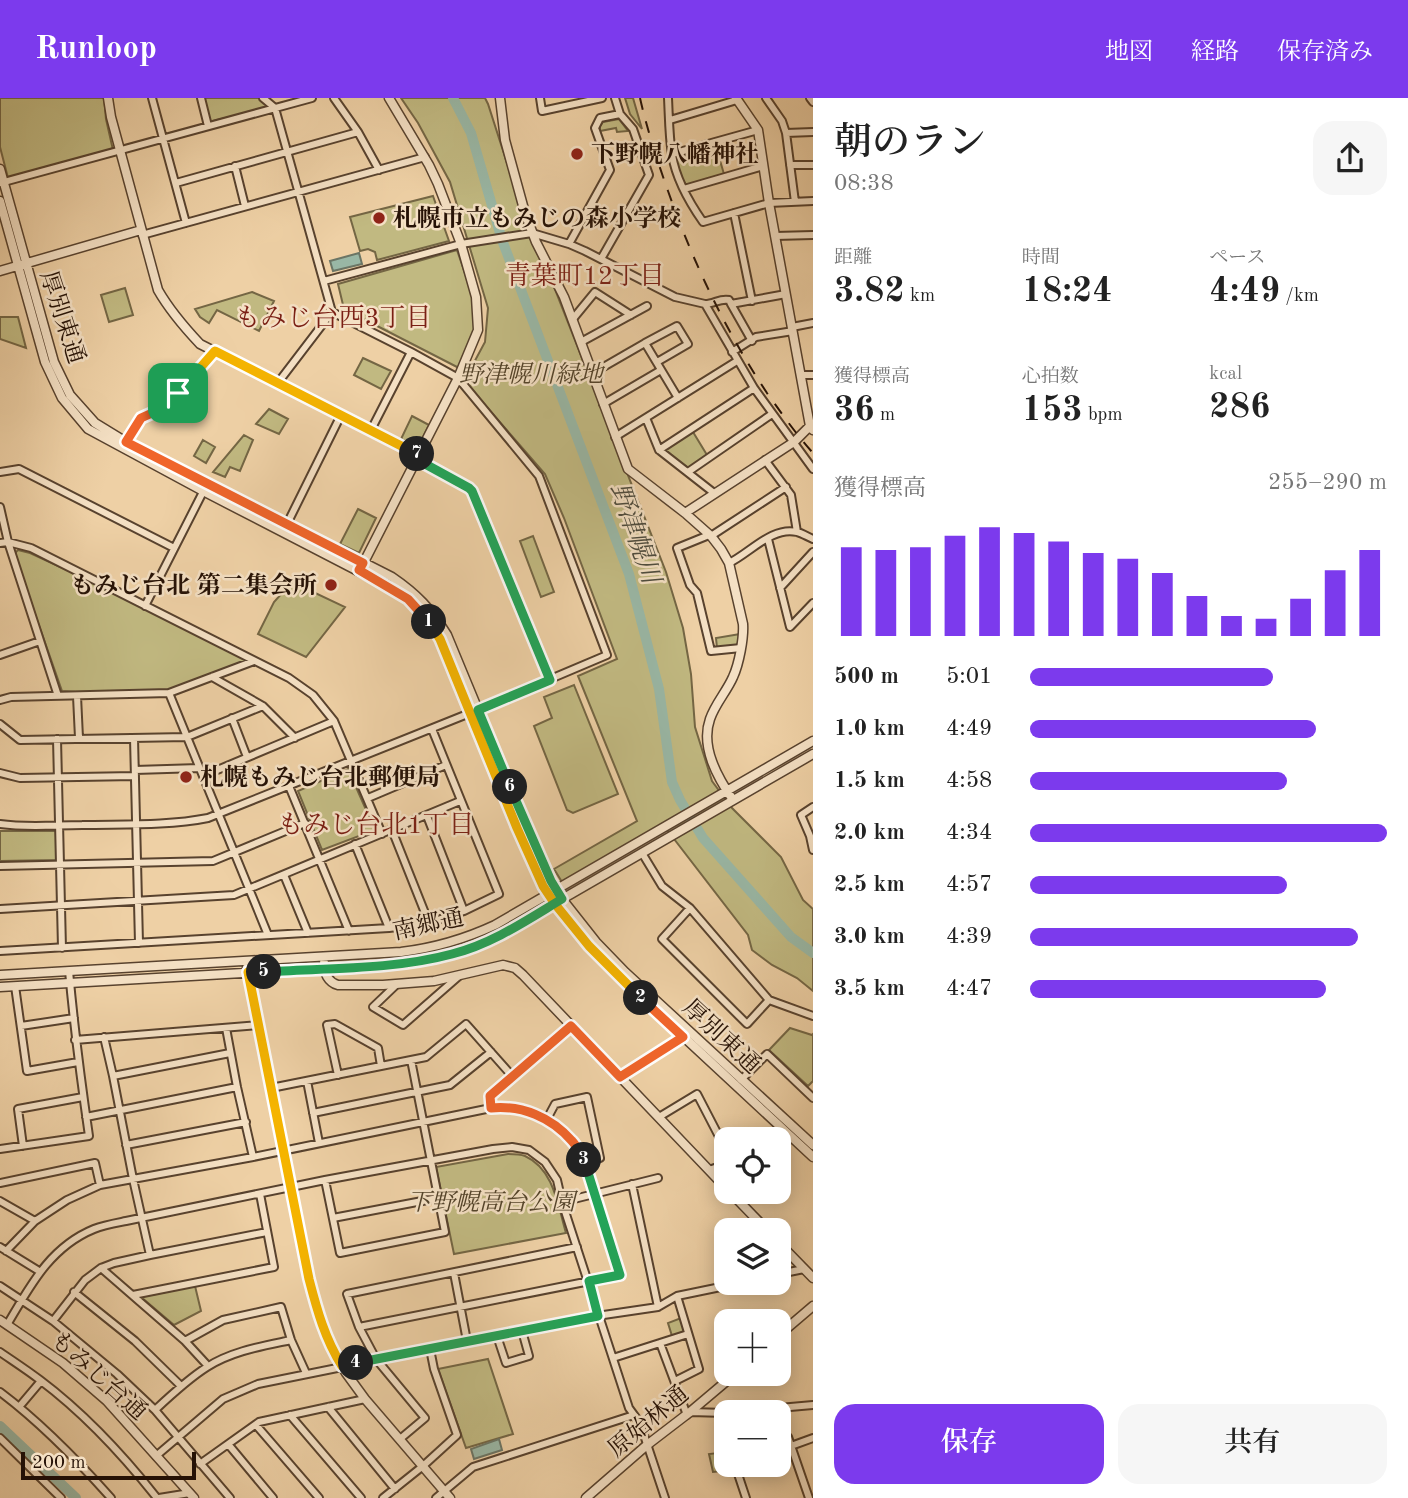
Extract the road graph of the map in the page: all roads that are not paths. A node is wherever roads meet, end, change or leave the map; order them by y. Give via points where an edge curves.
1 (108, 98) edge
2 (152, 98) edge
3 (201, 98) edge
4 (263, 98) edge
5 (312, 98) edge
6 (334, 98) edge
7 (389, 98) edge
8 (500, 98) edge
9 (540, 98) edge
10 (602, 98) edge
11 (615, 98) edge
12 (668, 98) edge
13 (766, 98) edge
14 (737, 99) edge
15 (576, 101) edge
16 (275, 108) junction
17 (620, 114) junction
18 (670, 120) junction
19 (208, 126) junction
20 (758, 130) junction
21 (358, 132) junction
22 (813, 132) edge
23 (786, 133) junction
24 (163, 138) junction
25 (120, 150) junction
26 (288, 152) junction
27 (672, 154) junction
28 (425, 157) junction
29 (790, 165) junction
30 (813, 165) edge
31 (235, 166) junction
32 (764, 166) junction
33 (0, 169) edge
34 (379, 170) junction
35 (2, 183) edge
36 (176, 183) junction
37 (684, 189) junction
38 (300, 191) junction
39 (0, 201) edge
40 (813, 201) edge
41 (795, 202) junction
42 (769, 203) junction
43 (245, 206) junction
44 (734, 213) junction
45 (186, 223) junction
46 (141, 233) junction
47 (528, 233) junction
48 (813, 235) edge
49 (775, 236) junction
50 (461, 244) junction
51 (569, 244) junction
52 (601, 259) junction
53 (21, 265) junction
54 (0, 271) edge
55 (324, 281) junction
56 (786, 294) junction
57 (752, 301) junction
58 (705, 304) junction
59 (731, 304) junction
60 (647, 306) dead end
61 (332, 312) junction
62 (631, 315) junction
63 (572, 320) junction
64 (813, 323) edge
65 (792, 329) junction
66 (752, 341) junction
67 (581, 342) junction
68 (645, 343) junction
69 (215, 351) junction
70 (411, 352) junction
71 (732, 352) junction
72 (737, 361) junction
73 (657, 362) junction
74 (661, 370) junction
75 (593, 373) junction
76 (801, 375) junction
77 (813, 375) edge
78 (458, 378) junction
79 (277, 384) junction
80 (754, 388) junction
81 (678, 398) junction
82 (603, 404) junction
83 (772, 414) junction
84 (341, 415) junction
85 (646, 418) junction
86 (812, 428) edge
87 (371, 430) junction
88 (615, 437) junction
89 (126, 442) junction
90 (794, 442) junction
91 (659, 450) junction
92 (418, 457) junction
93 (765, 460) junction
94 (813, 469) edge
95 (0, 472) edge
96 (688, 472) junction
97 (205, 487) junction
98 (786, 487) junction
99 (714, 493) junction
100 (0, 507) edge
101 (685, 513) junction
102 (287, 524) junction
103 (797, 532) junction
104 (710, 536) junction
105 (768, 539) junction
106 (813, 539) edge
107 (4, 542) edge
108 (174, 548) junction
109 (813, 552) edge
110 (729, 563) junction
111 (361, 567) junction
112 (780, 588) junction
113 (813, 603) edge
114 (145, 606) junction
115 (40, 641) junction
116 (741, 648) junction
117 (0, 655) edge
118 (254, 660) junction
119 (212, 677) junction
120 (550, 680) junction
121 (169, 693) junction
122 (58, 696) junction
123 (77, 696) junction
124 (0, 700) edge
125 (263, 706) junction
126 (474, 712) junction
127 (232, 718) junction
128 (334, 721) junction
129 (0, 724) edge
130 (432, 729) junction
131 (187, 737) junction
132 (79, 738) junction
133 (134, 738) junction
134 (295, 738) junction
135 (57, 739) junction
136 (813, 741) edge
137 (813, 754) edge
138 (247, 757) junction
139 (352, 761) junction
140 (446, 765) junction
141 (199, 768) junction
142 (0, 773) edge
143 (135, 773) junction
144 (203, 776) junction
145 (58, 778) junction
146 (289, 786) junction
147 (727, 790) junction
148 (368, 798) junction
149 (733, 800) junction
150 (460, 801) junction
151 (813, 807) edge
152 (219, 814) junction
153 (427, 816) junction
154 (305, 823) junction
155 (0, 824) edge
156 (136, 824) junction
157 (60, 825) junction
158 (392, 830) junction
159 (382, 834) junction
160 (355, 844) junction
161 (813, 850) edge
162 (234, 853) junction
163 (642, 853) junction
164 (321, 859) junction
165 (136, 863) junction
166 (60, 865) junction
167 (0, 866) edge
168 (284, 875) junction
169 (249, 889) junction
170 (553, 892) junction
171 (137, 901) junction
172 (559, 901) junction
173 (61, 906) junction
174 (690, 908) junction
175 (0, 909) edge
176 (464, 911) junction
177 (429, 923) junction
178 (389, 928) junction
179 (349, 931) junction
180 (309, 933) junction
181 (268, 935) junction
182 (139, 943) junction
183 (61, 948) junction
184 (0, 951) edge
185 (323, 957) junction
186 (246, 961) junction
187 (324, 968) junction
188 (69, 971) junction
189 (248, 972) junction
190 (0, 975) edge
191 (460, 975) junction
192 (70, 983) junction
193 (397, 984) junction
194 (15, 986) junction
195 (0, 987) edge
196 (769, 1000) junction
197 (813, 1016) edge
198 (74, 1018) junction
199 (258, 1025) junction
200 (21, 1026) junction
201 (571, 1026) junction
202 (226, 1028) junction
203 (104, 1037) junction
204 (683, 1037) junction
205 (75, 1040) junction
206 (491, 1052) junction
207 (230, 1053) junction
208 (411, 1060) junction
209 (78, 1062) junction
210 (381, 1066) junction
211 (338, 1075) junction
212 (113, 1076) junction
213 (513, 1077) junction
214 (620, 1077) junction
215 (741, 1080) junction
216 (307, 1081) junction
217 (237, 1087) junction
218 (271, 1087) junction
219 (417, 1092) junction
220 (83, 1097) junction
221 (813, 1098) edge
222 (491, 1108) junction
223 (119, 1110) junction
224 (313, 1113) junction
225 (86, 1117) junction
226 (659, 1117) junction
227 (547, 1119) junction
228 (246, 1122) junction
229 (423, 1122) junction
230 (714, 1127) edge
231 (319, 1143) junction
232 (126, 1145) junction
233 (813, 1145) edge
234 (23, 1146) junction
235 (0, 1148) edge
236 (284, 1150) junction
237 (253, 1157) junction
238 (813, 1157) edge
239 (431, 1161) junction
240 (586, 1163) junction
241 (714, 1168) edge
242 (709, 1170) junction
243 (714, 1175) edge
244 (658, 1178) dead end
245 (132, 1179) junction
246 (325, 1180) junction
247 (0, 1183) edge
248 (632, 1184) junction
249 (100, 1185) junction
250 (291, 1187) junction
251 (260, 1194) junction
252 (595, 1194) junction
253 (438, 1198) junction
254 (0, 1201) edge
255 (562, 1202) junction
256 (742, 1204) edge
257 (142, 1217) junction
258 (332, 1218) junction
259 (755, 1218) edge
260 (35, 1221) junction
261 (268, 1232) junction
262 (577, 1247) junction
263 (3, 1249) edge
264 (150, 1255) junction
265 (791, 1255) edge
266 (101, 1268) junction
267 (804, 1269) junction
268 (39, 1271) junction
269 (791, 1272) edge
270 (454, 1273) junction
271 (813, 1278) edge
272 (589, 1281) junction
273 (0, 1286) edge
274 (714, 1288) edge
275 (74, 1292) junction
276 (133, 1295) junction
277 (677, 1296) junction
278 (22, 1300) junction
279 (813, 1306) edge
280 (460, 1307) junction
281 (658, 1307) junction
282 (598, 1316) junction
283 (53, 1321) junction
284 (3, 1322) edge
285 (791, 1325) edge
286 (359, 1327) junction
287 (522, 1331) junction
288 (688, 1334) junction
289 (497, 1336) junction
290 (291, 1340) junction
291 (185, 1341) junction
292 (467, 1341) junction
293 (660, 1343) junction
294 (430, 1349) junction
295 (0, 1352) edge
296 (613, 1358) junction
297 (376, 1359) junction
298 (208, 1366) junction
299 (342, 1366) junction
300 (306, 1373) junction
301 (41, 1381) junction
302 (675, 1381) junction
303 (181, 1386) junction
304 (720, 1386) edge
305 (0, 1392) edge
306 (365, 1399) junction
307 (813, 1405) edge
308 (19, 1407) junction
309 (328, 1407) junction
310 (791, 1407) edge
311 (155, 1410) junction
312 (688, 1413) junction
313 (714, 1413) edge
314 (290, 1415) junction
315 (634, 1415) junction
316 (256, 1425) junction
317 (177, 1437) junction
318 (813, 1438) edge
319 (400, 1439) junction
320 (1, 1440) edge
321 (228, 1444) junction
322 (647, 1445) junction
323 (791, 1446) joint
324 (156, 1456) junction
325 (200, 1464) junction
326 (423, 1466) junction
327 (813, 1476) edge
328 (739, 1477) edge
329 (803, 1480) junction
330 (395, 1489) junction
331 (447, 1495) edge
332 (192, 1496) edge
333 (61, 1498) edge
334 (111, 1498) edge
335 (158, 1498) edge
336 (230, 1498) edge
337 (274, 1498) edge
338 (319, 1498) edge
339 (361, 1498) edge
340 (383, 1498) edge
341 (436, 1498) edge
342 (586, 1498) edge
343 (666, 1498) edge
344 (746, 1498) edge
345 (809, 1498) edge

1 - 25 street
2 - 24 street
3 - 19 street
4 - 16 street
5 - 16 street
6 - 21 street
7 - 28 street
8 - 47 street via 505,140
9 - 15 street via 542,111
10 - 15 street
11 - 17 street
12 - 18 street
13 - 23 street
14 - 18 street
14 - 20 street
16 - 19 street
16 - 26 street
17 - 51 street via 600,118 595,128 610,170
17 - 52 street via 633,129 649,175
18 - 27 street
19 - 24 street
20 - 27 street
20 - 32 street
21 - 26 street
21 - 34 street
22 - 23 street
23 - 29 street
24 - 25 street
24 - 36 street
25 - 35 street
25 - 46 street
26 - 31 street
26 - 38 street
27 - 37 street
28 - 34 street
28 - 50 street
29 - 30 street
29 - 41 street
31 - 36 street
31 - 43 street
32 - 37 street
32 - 42 street
33 - 35 street, 厚別東通
34 - 38 street
35 - 53 street, 厚別東通
36 - 45 street
37 - 44 street via 703,222
38 - 43 street
38 - 55 street
39 - 53 street, 厚別東通
40 - 41 street
41 - 42 street
42 - 44 street
42 - 49 street
43 - 45 street
44 - 57 street
45 - 46 street
46 - 53 street
46 - 69 street via 167,307 200,344
47 - 50 street
47 - 51 street
47 - 63 street
48 - 49 street
49 - 56 street
50 - 55 street
50 - 78 street via 477,297 478,330
51 - 52 street
52 - 58 street via 675,297
53 - 54 street
53 - 89 street, 厚別東通 via 54,362 71,395 95,423
53 - 97 street, 厚別東通 via 45,362 62,398 89,429
55 - 61 street
56 - 57 street
56 - 65 street
57 - 59 street
58 - 59 street via 723,299
58 - 71 street
59 - 66 street
60 - 62 street
61 - 70 street
61 - 79 street
62 - 63 street via 595,292
62 - 67 street
63 - 67 street
64 - 65 street
65 - 66 street
65 - 76 street
66 - 71 street
67 - 75 street
68 - 73 street
68 - 73 street via 677,326 688,344
68 - 75 street
69 - 79 street
69 - 89 street via 167,405 141,418
70 - 78 street
70 - 87 street
71 - 72 street
72 - 80 street
72 - 81 street
73 - 74 street
74 - 81 street
74 - 82 street
75 - 82 street
76 - 77 street
76 - 86 street
78 - 92 street
78 - 120 street via 540,476 607,655
79 - 84 street
80 - 83 street
80 - 91 street
81 - 85 street
82 - 88 street
83 - 90 street
83 - 96 street
84 - 87 street
84 - 102 street
85 - 88 street
85 - 91 street
86 - 90 street
87 - 92 street
88 - 101 street via 628,469
89 - 97 street, 厚別東通
90 - 93 street
90 - 94 street
91 - 96 street
92 - 111 street
92 - 120 street via 472,491
93 - 98 street
93 - 99 street
95 - 108 street via 19,469
96 - 99 street
97 - 102 street, 厚別東通
97 - 108 street
97 - 111 street, 厚別東通
98 - 103 street
98 - 104 street
99 - 101 street
100 - 107 street
101 - 104 street
102 - 111 street, 厚別東通
103 - 105 street via 782,532
103 - 106 street
104 - 110 street
104 - 116 street via 677,548 697,593 711,651
105 - 110 street
105 - 112 street
107 - 114 street via 32,548
107 - 115 street
108 - 114 street
109 - 112 street
110 - 116 street via 743,624
111 - 126 street, 厚別東通 via 408,599 427,619
112 - 113 street via 790,627
114 - 118 street
115 - 117 street
115 - 122 street
116 - 147 street via 734,675 709,720 709,750
118 - 119 street
118 - 128 street via 313,695
119 - 121 street
119 - 125 street
120 - 126 street
121 - 123 street
121 - 131 street
122 - 123 street
122 - 124 street
123 - 132 street
125 - 127 street
125 - 134 street
126 - 130 street
126 - 170 street, 厚別東通 via 517,828 543,886
127 - 131 street
127 - 138 street
128 - 134 street
128 - 139 street
129 - 135 street via 20,740
130 - 139 street
130 - 140 street
131 - 133 street
131 - 141 street
132 - 133 street
132 - 135 street
133 - 143 street
134 - 138 street
135 - 145 street
136 - 147 street, 南郷通
137 - 149 street, 南郷通
138 - 144 street
139 - 146 street
139 - 148 street
140 - 148 street
140 - 150 street
141 - 143 street
141 - 144 street
142 - 145 street
143 - 145 street
143 - 156 street
144 - 152 street
145 - 157 street
146 - 152 street
146 - 154 street
147 - 149 street
147 - 170 street, 南郷通
148 - 159 street
149 - 163 street, 南郷通
150 - 153 street
150 - 176 street via 499,894
151 - 161 street via 801,815
152 - 156 street via 195,821
152 - 162 street
153 - 158 street
153 - 176 street
154 - 162 street
154 - 164 street
155 - 157 street
156 - 157 street
156 - 165 street
157 - 166 street
158 - 159 street
158 - 177 street
159 - 160 street
160 - 164 street
160 - 178 street
162 - 165 street via 213,862
162 - 169 street
163 - 172 street, 南郷通
163 - 174 street via 662,886
164 - 168 street
164 - 179 street
165 - 166 street
165 - 171 street
166 - 167 street
166 - 173 street
168 - 169 street
168 - 180 street
169 - 171 street via 234,895
169 - 181 street
170 - 172 street, 厚別東通
170 - 185 street, 南郷通 via 495,925 448,943 401,952
171 - 173 street
171 - 182 street
172 - 187 street, 南郷通 via 493,939 454,954 402,964
172 - 204 street, 厚別東通 via 589,946
172 - 215 street, 厚別東通
173 - 175 street
173 - 183 street
174 - 196 street
174 - 196 street via 662,939 747,1024
176 - 177 street
177 - 178 street
178 - 179 street
179 - 180 street
180 - 181 street
181 - 182 street
182 - 183 street
183 - 184 street
185 - 186 street, 南郷通
185 - 187 street
186 - 188 street, 南郷通
186 - 189 street
187 - 189 street, 南郷通
187 - 193 street via 327,978 338,985
188 - 190 street, 南郷通
188 - 192 street
189 - 192 street, 南郷通
189 - 199 street
191 - 193 street
191 - 193 street via 403,1025 373,1007
191 - 201 street via 503,965 515,968
192 - 194 street, 南郷通
192 - 198 street
194 - 195 street, 南郷通
194 - 200 street
196 - 197 street
198 - 200 street
198 - 205 street
199 - 202 street
199 - 218 street
200 - 209 street via 27,1071
201 - 213 street
201 - 214 street
202 - 203 street
202 - 207 street
203 - 205 street
203 - 212 street
204 - 214 street
204 - 238 street, 厚別東通
205 - 209 street
206 - 208 street via 466,1024 426,1057
206 - 213 street
206 - 219 street via 450,1085
207 - 212 street
207 - 217 street
208 - 210 street
208 - 219 street
209 - 220 street
210 - 211 street
210 - 211 street via 378,1048 335,1024 327,1025
211 - 216 street
212 - 223 street
213 - 222 street via 490,1096
214 - 226 street
215 - 221 street via 767,1054
215 - 233 street, 厚別東通
216 - 218 street
216 - 224 street
217 - 223 street
217 - 228 street
218 - 236 street
219 - 224 street
219 - 229 street
220 - 225 street
220 - 234 street via 18,1109
222 - 227 street via 524,1110
222 - 229 street
223 - 225 street
223 - 232 street
224 - 231 street
225 - 234 street via 89,1136
226 - 230 street via 697,1094
226 - 242 street
227 - 240 street via 572,1141
227 - 240 street via 555,1104 587,1097 600,1158
228 - 232 street
228 - 237 street
229 - 231 street
229 - 239 street
231 - 236 street
232 - 245 street
234 - 235 street
236 - 237 street
236 - 250 street
237 - 245 street
239 - 246 street
239 - 253 street
239 - 255 street via 493,1149 529,1150 545,1162 557,1180
240 - 252 street
241 - 242 street
242 - 243 street
244 - 248 street
245 - 249 street
245 - 257 street
246 - 250 street
246 - 258 street
247 - 249 street via 94,1160
248 - 252 street
248 - 281 street
249 - 260 street
250 - 251 street
250 - 299 street via 319,1317
251 - 257 street
251 - 261 street
252 - 255 street
252 - 272 street via 620,1275
253 - 258 street
253 - 258 street via 445,1232 340,1253
254 - 260 street
255 - 262 street
256 - 259 street
257 - 264 street
257 - 268 street via 95,1229 61,1249
260 - 263 street
261 - 264 street
261 - 276 street via 274,1267
262 - 270 street
262 - 272 street
263 - 268 street
264 - 266 street
265 - 267 street
266 - 275 street
266 - 276 street
267 - 269 street
267 - 271 street
268 - 278 street
270 - 280 street
270 - 286 street via 347,1294
272 - 280 street
272 - 282 street
273 - 278 street
274 - 277 street
275 - 283 street
275 - 303 street
276 - 291 street
277 - 281 street
277 - 288 street
278 - 283 street
278 - 284 street
279 - 285 street
280 - 286 street
280 - 292 street
281 - 282 street
282 - 287 street
282 - 296 street
283 - 311 street
284 - 324 street, もみじ台通 via 63,1363 107,1401
286 - 297 street
287 - 289 street
287 - 289 street via 529,1356 506,1363
288 - 293 street
288 - 302 street via 699,1369
289 - 292 street
290 - 291 street via 281,1307 223,1320
290 - 298 street via 246,1349
290 - 300 street
291 - 298 street
292 - 294 street
293 - 296 street
293 - 302 street
294 - 297 street
294 - 326 street via 457,1435
295 - 301 street
296 - 315 street
297 - 299 street
297 - 319 street via 425,1418
298 - 303 street
299 - 300 street
299 - 306 street
300 - 317 street via 258,1384 222,1399
301 - 308 street
301 - 335 street via 87,1420
302 - 312 street
303 - 311 street
304 - 312 street, 原始林通
305 - 308 street
306 - 309 street
306 - 319 street
307 - 310 street
308 - 334 street
309 - 314 street
309 - 330 street
311 - 317 street
312 - 313 street
312 - 322 street, 原始林通
314 - 316 street
314 - 339 street
315 - 322 street
315 - 331 street via 473,1467
316 - 321 street
316 - 338 street
317 - 324 street
317 - 325 street
318 - 323 street
319 - 326 street
320 - 333 street
321 - 325 street
321 - 337 street
322 - 342 street, 原始林通
322 - 343 street
323 - 329 street
324 - 332 street, もみじ台通
325 - 336 street
326 - 330 street
326 - 331 street
327 - 329 street
328 - 344 street
329 - 345 street
330 - 340 street
331 - 341 street
332 - 335 street

